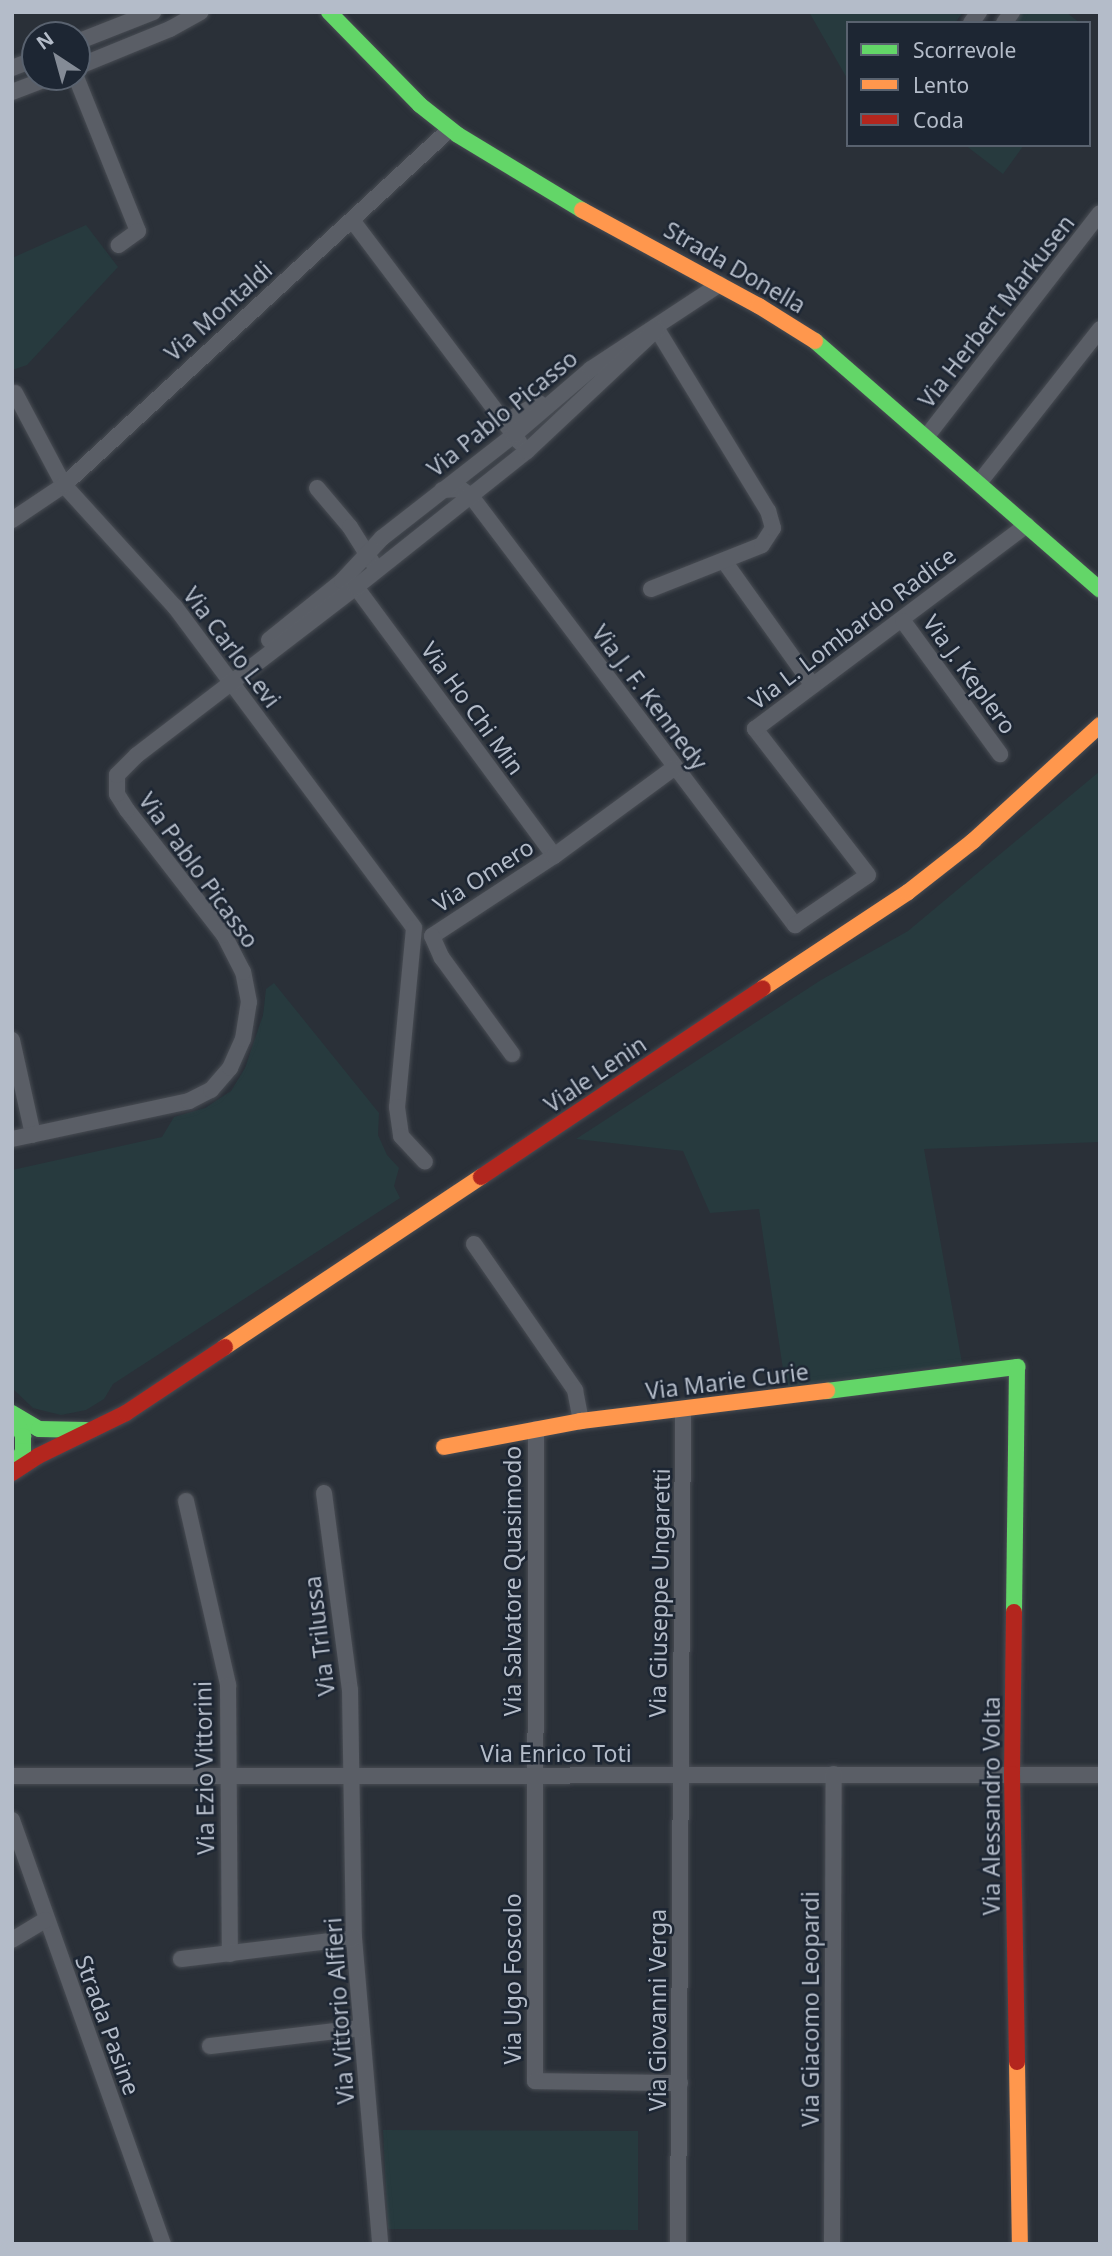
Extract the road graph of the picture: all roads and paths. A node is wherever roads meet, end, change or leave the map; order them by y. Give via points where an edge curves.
1 (153, 12) edge
2 (201, 12) edge
3 (329, 12) edge
4 (91, 36) edge
5 (91, 61) edge
6 (82, 91) edge
7 (450, 129) junction
8 (1100, 213) edge
9 (352, 220) junction
10 (119, 245) dead end
11 (720, 284) junction
12 (657, 329) junction
13 (1100, 329) edge
14 (15, 393) dead end
15 (509, 429) junction
16 (927, 436) junction
17 (527, 451) junction
18 (979, 483) junction
19 (64, 485) junction
20 (317, 488) dead end
21 (442, 490) junction
22 (471, 496) junction
23 (12, 520) edge
24 (1027, 525) junction
25 (368, 555) junction
26 (724, 561) junction
27 (377, 570) junction
28 (356, 587) junction
29 (651, 589) dead end
30 (1100, 590) edge
31 (903, 621) junction
32 (231, 682) junction
33 (813, 686) junction
34 (1099, 726) edge
35 (1000, 754) dead end
36 (674, 768) junction
37 (554, 856) junction
38 (794, 925) joint
39 (414, 928) junction
40 (432, 936) junction
41 (12, 1040) edge
42 (512, 1054) dead end
43 (33, 1135) junction
44 (12, 1139) edge
45 (425, 1163) dead end
46 (474, 1244) dead end
47 (1017, 1367) joint
48 (683, 1410) junction
49 (12, 1414) edge
50 (581, 1421) junction
51 (95, 1429) junction
52 (536, 1429) junction
53 (444, 1447) dead end
54 (12, 1472) edge
55 (324, 1493) dead end
56 (186, 1501) dead end
57 (534, 1774) junction
58 (834, 1774) junction
59 (1012, 1774) junction
60 (229, 1775) junction
61 (350, 1775) junction
62 (1100, 1775) edge
63 (12, 1776) edge
64 (680, 1777) junction
65 (12, 1820) edge
66 (45, 1920) junction
67 (355, 1938) junction
68 (12, 1940) edge
69 (230, 1954) junction
70 (181, 1959) dead end
71 (361, 2028) junction
72 (210, 2046) dead end
73 (680, 2083) junction
74 (163, 2244) edge
75 (380, 2244) edge
76 (678, 2244) edge
77 (832, 2244) edge
78 (1020, 2244) edge

1 - 4 street
2 - 5 street
3 - 7 street, Strada Donella via 420,105
6 - 10 street via 138,231
7 - 9 street, Via Montaldi
7 - 11 street, Strada Donella via 539,186
8 - 16 street, Via Herbert Markusen
9 - 15 street
9 - 19 street, Via Montaldi
11 - 12 street, Via Pablo Picasso
11 - 16 street, Strada Donella via 804,333
12 - 15 street, Via Pablo Picasso via 591,369
12 - 17 street, Via Pablo Picasso
12 - 26 street via 773,520 770,537 762,545
13 - 18 street
14 - 19 street, Via Carlo Levi
15 - 17 street
15 - 21 street, Via Pablo Picasso
15 - 22 street via 510,446 468,482
16 - 18 street, Strada Donella
17 - 22 street, Via Pablo Picasso
18 - 24 street, Strada Donella
19 - 23 street, Via Montaldi
19 - 32 street, Via Carlo Levi via 174,607
20 - 25 street
21 - 22 street via 461,489
21 - 25 street, Via Pablo Picasso via 382,538
22 - 27 street, Via Pablo Picasso
22 - 36 street, Via J. F. Kennedy
24 - 30 street, Strada Donella
24 - 31 street, Via L. Lombardo Radice
25 - 27 street
25 - 32 street, Via Pablo Picasso via 237,666
26 - 29 street
26 - 33 street
27 - 28 street, Via Pablo Picasso
28 - 32 street, Via Pablo Picasso
28 - 37 street, Via Ho Chi Min
31 - 33 street, Via L. Lombardo Radice
31 - 35 street, Via J. Keplero
32 - 39 street, Via Carlo Levi
32 - 43 street, Via Pablo Picasso via 137,755 117,775 117,794 224,935 243,972 249,1002 243,1039 230,1068 211,1090 189,1101
33 - 38 street, Via L. Lombardo Radice via 755,729 868,876
34 - 51 street, Viale Lenin via 973,841 908,892 126,1413
36 - 37 street, Via Omero
36 - 38 street, Via J. F. Kennedy
37 - 40 street, Via Omero
39 - 40 street, Via Carlo Levi
39 - 45 street via 397,1107 401,1136
40 - 42 street, Via Omero via 442,958
41 - 43 street
43 - 44 street, Via Pablo Picasso
46 - 50 street via 575,1390
47 - 48 street, Via Marie Curie
47 - 59 street, Via Alessandro Volta
48 - 50 street, Via Marie Curie
48 - 64 street, Via Giuseppe Ungaretti
49 - 51 street via 49,1431
49 - 54 street via 23,1436 23,1451
50 - 52 street, Via Marie Curie
51 - 54 street, Viale Lenin
52 - 53 street, Via Marie Curie
52 - 57 street, Via Salvatore Quasimodo
55 - 61 street, Via Trilussa via 351,1690
56 - 60 street, Via Ezio Vittorini via 228,1685
57 - 61 street, Via Enrico Toti
57 - 64 street, Via Enrico Toti
57 - 73 street, Via Ugo Foscolo via 535,2081
58 - 59 street, Via Enrico Toti
58 - 64 street, Via Enrico Toti
58 - 77 street, Via Giacomo Leopardi
59 - 62 street, Via Enrico Toti
59 - 78 street, Via Alessandro Volta
60 - 61 street, Via Enrico Toti
60 - 63 street, Via Enrico Toti
60 - 69 street, Via Ezio Vittorini
61 - 67 street, Via Vittorio Alfieri
64 - 73 street, Via Giovanni Verga
65 - 66 street, Strada Pasine
66 - 68 street
66 - 74 street, Strada Pasine
67 - 69 street
67 - 71 street, Via Vittorio Alfieri
69 - 70 street
71 - 72 street
71 - 75 street, Via Vittorio Alfieri
73 - 76 street, Via Giovanni Verga

